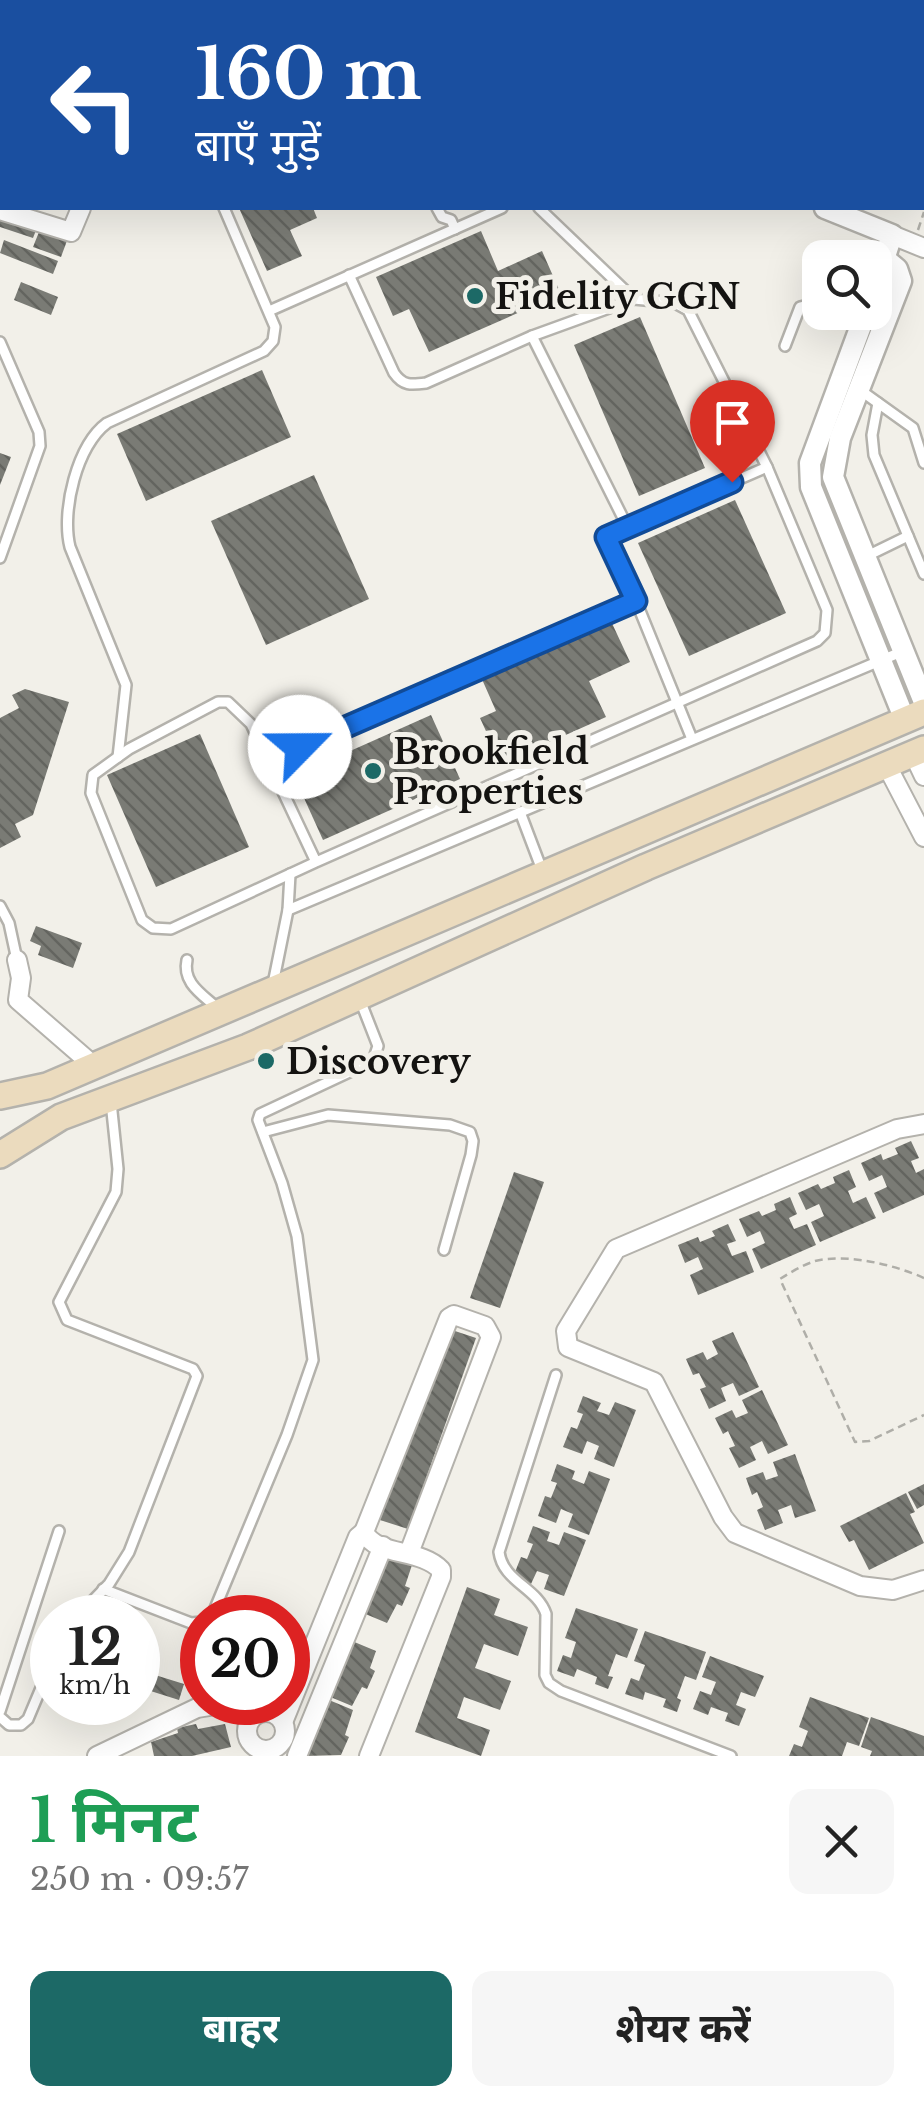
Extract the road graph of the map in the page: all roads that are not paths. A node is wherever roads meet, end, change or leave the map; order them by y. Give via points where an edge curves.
1 (0, 210) edge
2 (80, 210) edge
3 (225, 210) edge
4 (438, 210) edge
5 (451, 210) edge
6 (496, 210) edge
7 (541, 210) edge
8 (830, 210) edge
9 (453, 224) junction
10 (892, 235) junction
11 (890, 240) edge
12 (924, 248) edge
13 (892, 265) edge
14 (349, 275) junction
15 (634, 299) junction
16 (892, 305) edge
17 (802, 307) edge
18 (269, 310) junction
19 (859, 330) edge
20 (883, 330) edge
21 (532, 336) junction
22 (0, 342) edge
23 (784, 346) dead end
24 (850, 352) junction
25 (872, 358) junction
26 (860, 389) junction
27 (878, 403) junction
28 (924, 463) edge
29 (767, 467) junction
30 (833, 478) junction
31 (812, 487) junction
32 (628, 528) junction
33 (908, 536) junction
34 (864, 557) junction
35 (0, 558) edge
36 (924, 574) edge
37 (636, 601) junction
38 (902, 652) junction
39 (880, 659) junction
40 (924, 702) edge
41 (679, 704) junction
42 (914, 716) edge
43 (692, 739) junction
44 (118, 756) junction
45 (920, 759) edge
46 (268, 761) junction
47 (887, 766) junction
48 (520, 812) junction
49 (924, 837) edge
50 (316, 862) junction
51 (290, 874) junction
52 (544, 874) junction
53 (0, 906) edge
54 (288, 910) junction
55 (17, 960) joint
56 (187, 960) dead end
57 (273, 987) junction
58 (358, 997) junction
59 (9, 999) edge
60 (220, 1011) junction
61 (94, 1066) junction
62 (47, 1086) junction
63 (0, 1096) edge
64 (111, 1100) junction
65 (0, 1112) edge
66 (62, 1117) junction
67 (924, 1124) edge
68 (263, 1132) junction
69 (0, 1137) edge
70 (0, 1155) edge
71 (444, 1250) dead end
72 (556, 1375) dead end
73 (58, 1531) dead end
74 (364, 1532) junction
75 (383, 1546) junction
76 (410, 1553) junction
77 (924, 1580) edge
78 (104, 1590) junction
79 (99, 1595) edge
80 (221, 1595) edge
81 (180, 1619) edge
82 (310, 1657) edge
83 (0, 1714) edge
84 (30, 1714) edge
85 (180, 1716) edge
86 (250, 1725) edge
87 (284, 1725) edge
88 (97, 1756) edge
89 (297, 1756) edge
90 (369, 1756) edge
91 (732, 1756) edge

1 - 2 street via 71,232
3 - 18 lane
4 - 9 lane
5 - 9 lane
6 - 9 lane
7 - 15 lane
8 - 10 street
9 - 14 lane
10 - 11 street
10 - 12 street
13 - 16 street via 901,281
14 - 18 lane
14 - 21 lane via 401,382 426,384
15 - 21 lane
15 - 29 lane via 688,310
17 - 23 lane
18 - 44 lane via 275,327 264,350 107,423 92,433 81,456 66,530 126,685
19 - 24 street
20 - 25 street
21 - 32 lane
22 - 35 lane via 40,446
24 - 25 street
24 - 31 street via 810,463
25 - 26 street
26 - 27 lane
26 - 30 street
27 - 28 lane via 913,428
27 - 33 lane via 874,455
29 - 32 lane
29 - 41 lane via 827,610 825,633
30 - 31 street
30 - 34 street
31 - 39 street
32 - 37 lane via 606,537
33 - 34 lane
33 - 36 lane
34 - 38 street
37 - 41 lane
37 - 46 lane
38 - 39 lane
38 - 40 street
39 - 42 street
39 - 43 lane
41 - 43 lane
41 - 50 lane
42 - 52 main road
43 - 48 lane
44 - 46 lane via 228,702 251,724
44 - 51 lane via 93,775 91,793 142,920 153,928 171,929
45 - 47 main road
46 - 50 lane
47 - 49 street
47 - 58 main road
48 - 52 lane
48 - 54 lane
50 - 51 lane
51 - 54 lane
52 - 57 main road
53 - 55 lane
54 - 57 lane
55 - 59 street via 20,978
56 - 60 lane via 188,981
57 - 60 main road
58 - 64 main road
58 - 68 lane via 378,1046 373,1061 265,1109 258,1120
59 - 61 street
60 - 61 main road
61 - 62 main road
62 - 63 main road
62 - 65 main road
64 - 66 main road
64 - 78 lane via 116,1192 63,1293 62,1313 197,1376 129,1552
66 - 69 main road
66 - 70 main road
67 - 77 street via 897,1129 616,1249 565,1340 568,1347 654,1382 735,1532 860,1586 894,1590
68 - 71 lane via 328,1115 470,1132 471,1155
68 - 80 lane via 298,1236 313,1360
72 - 91 lane via 499,1552 504,1570 543,1605 545,1675 561,1692
73 - 83 lane
74 - 75 street
74 - 76 street via 449,1318 486,1326 490,1337
74 - 82 street
75 - 76 street
75 - 89 street
76 - 90 street via 437,1564 441,1576
78 - 79 lane
78 - 81 lane
83 - 84 lane via 9,1725 21,1725
85 - 88 street
86 - 87 street via 251,1744 274,1750 283,1741

